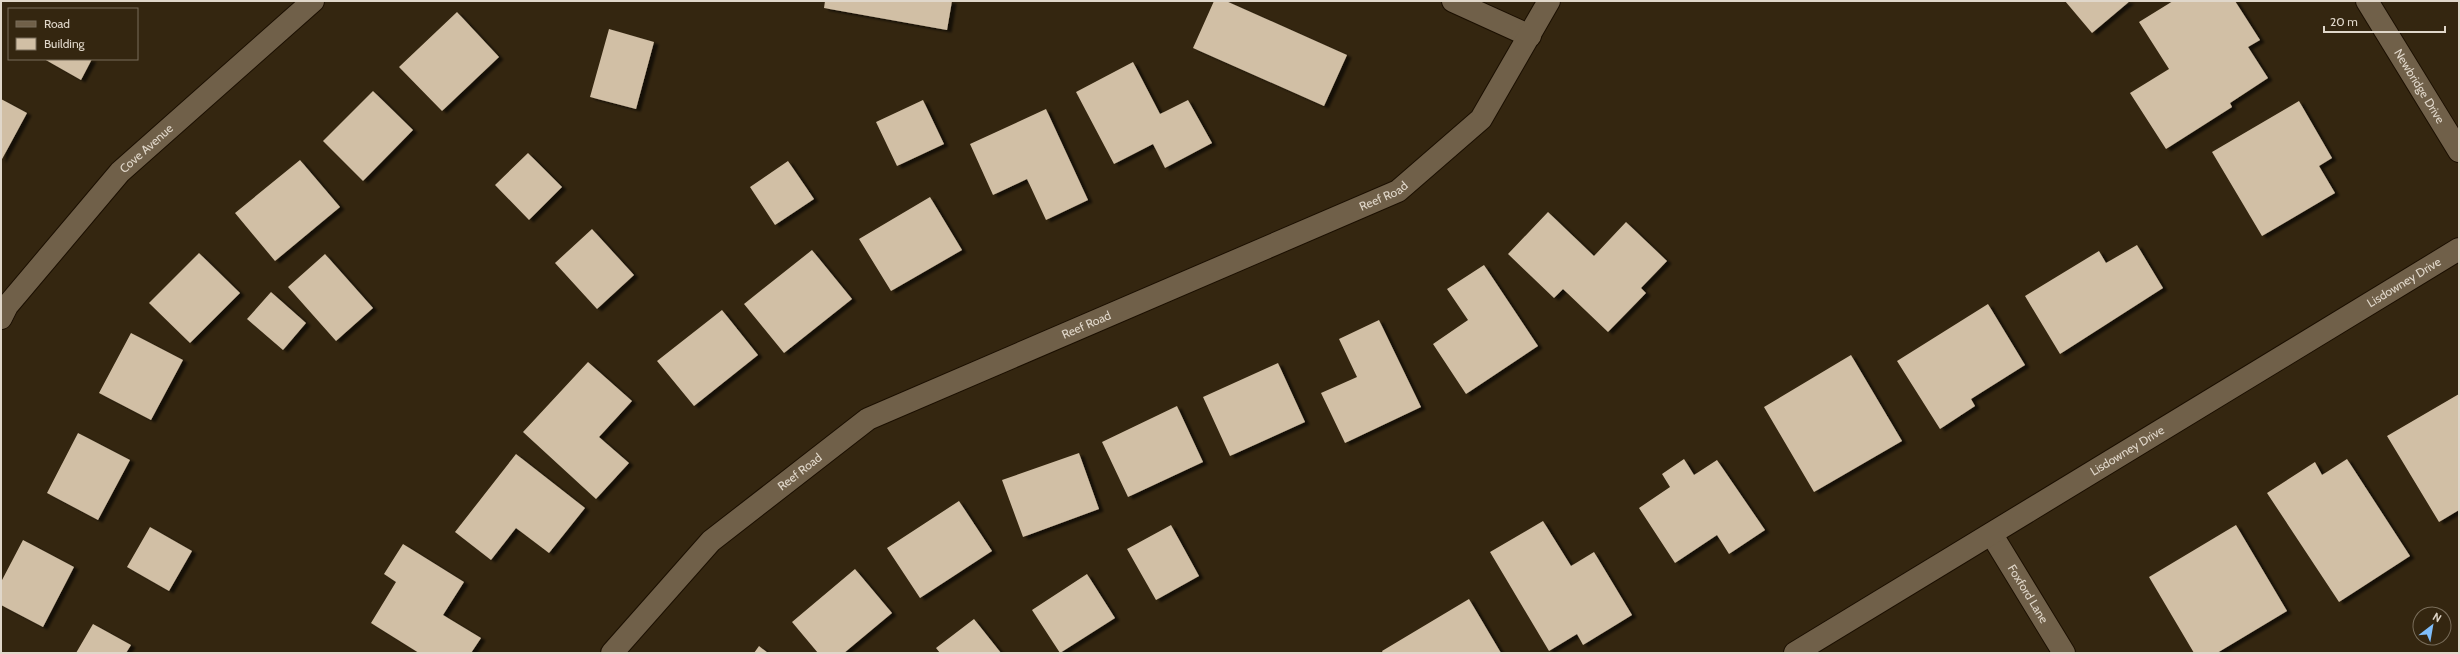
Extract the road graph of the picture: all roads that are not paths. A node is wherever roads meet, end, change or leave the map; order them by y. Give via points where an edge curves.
1 (314, 1) edge
2 (1453, 1) edge
3 (1549, 1) edge
4 (2367, 1) edge
5 (1530, 36) junction
6 (2459, 150) edge
7 (2459, 249) edge
8 (3, 309) edge
9 (1992, 535) junction
10 (612, 653) edge
11 (1795, 653) edge
12 (2064, 653) edge

1 - 8 street, Cove Avenue via 120,172
2 - 5 street
3 - 5 street, Reef Road
4 - 6 street, Newbridge Drive
5 - 10 street, Reef Road via 1481,119 1398,191 868,419 711,541
7 - 9 street, Lisdowney Drive
9 - 11 street, Lisdowney Drive
9 - 12 street, Foxford Lane

